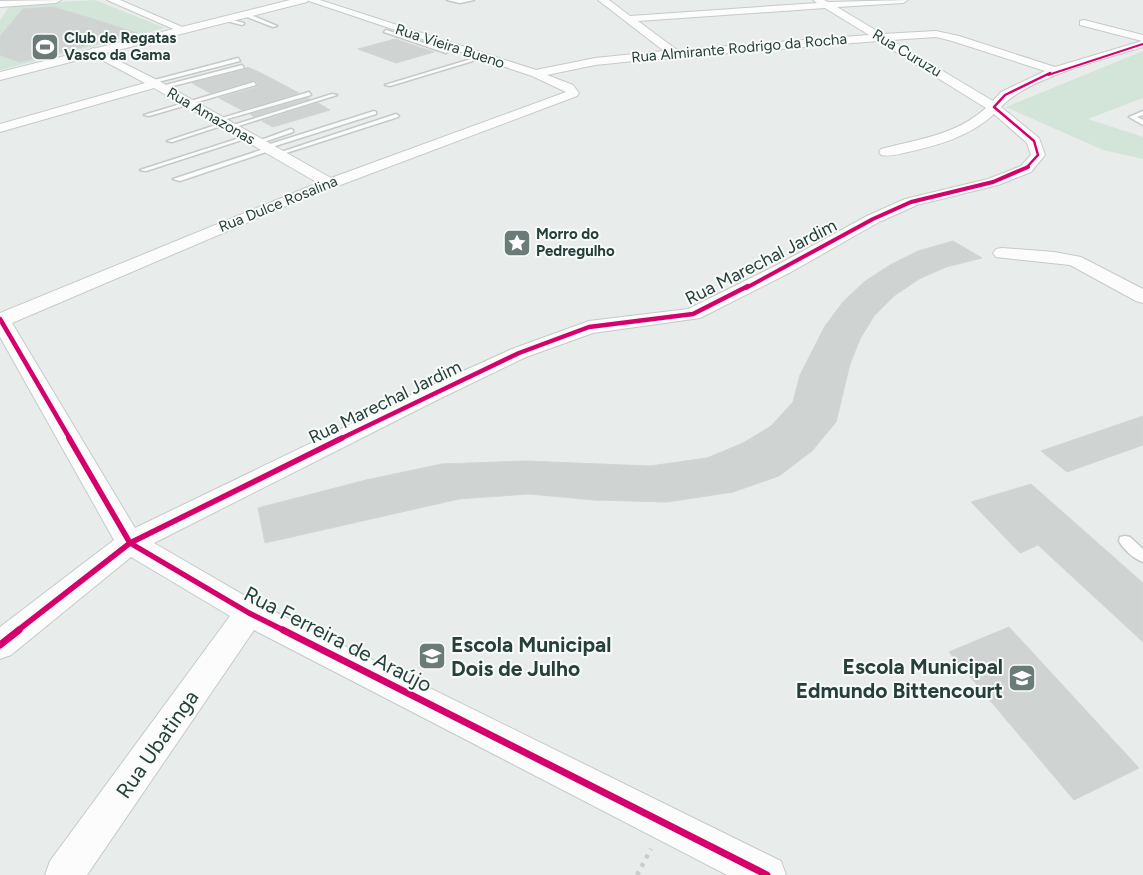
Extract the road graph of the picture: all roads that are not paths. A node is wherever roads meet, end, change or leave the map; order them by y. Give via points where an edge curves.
1 (56, 0) edge
2 (112, 0) edge
3 (303, 0) edge
4 (311, 0) edge
5 (450, 0) edge
6 (472, 0) edge
7 (604, 0) edge
8 (818, 0) edge
9 (903, 0) edge
10 (0, 4) edge
11 (828, 6) junction
12 (243, 19) junction
13 (629, 19) junction
14 (1084, 23) dead end
15 (275, 26) dead end
16 (182, 29) junction
17 (386, 31) dead end
18 (882, 38) junction
19 (1143, 38) edge
20 (435, 42) junction
21 (1143, 44) edge
22 (424, 45) junction
23 (93, 51) junction
24 (446, 51) dead end
25 (675, 54) junction
26 (483, 57) junction
27 (238, 60) dead end
28 (242, 67) dead end
29 (1055, 71) junction
30 (536, 74) junction
31 (0, 76) edge
32 (155, 84) junction
33 (254, 84) dead end
34 (388, 85) dead end
35 (309, 94) dead end
36 (334, 95) dead end
37 (560, 98) joint
38 (186, 102) junction
39 (253, 103) dead end
40 (994, 107) junction
41 (374, 113) dead end
42 (1143, 113) edge
43 (147, 115) dead end
44 (396, 116) dead end
45 (220, 121) junction
46 (1143, 123) edge
47 (0, 128) edge
48 (291, 131) dead end
49 (170, 141) dead end
50 (264, 146) junction
51 (886, 152) dead end
52 (144, 170) dead end
53 (177, 179) dead end
54 (329, 183) junction
55 (1002, 253) dead end
56 (1143, 296) edge
57 (0, 320) edge
58 (1126, 541) dead end
59 (130, 543) junction
60 (1143, 557) edge
61 (249, 613) junction
62 (0, 645) edge
63 (64, 875) edge
64 (766, 875) edge

1 - 10 street
2 - 16 street
3 - 12 street
4 - 20 street, Rua Vieira Bueno
5 - 6 lane
7 - 13 street
8 - 11 street, Rua Curuzu
9 - 11 street
11 - 13 street
11 - 18 street, Rua Curuzu
12 - 15 lane
12 - 16 street via 225,19
13 - 25 street
14 - 19 street
16 - 23 street
17 - 22 lane
18 - 25 street, Rua Almirante Rodrigo da Rocha
18 - 29 street, Rua Almirante Rodrigo da Rocha via 943,35
18 - 40 street, Rua Curuzu
20 - 22 lane
20 - 26 street, Rua Vieira Bueno
21 - 29 street
22 - 24 lane
23 - 31 street
23 - 32 street, Rua Amazonas
25 - 30 street, Rua Almirante Rodrigo da Rocha via 595,60
26 - 30 street, Rua Vieira Bueno
26 - 34 lane
27 - 32 lane
28 - 32 lane
29 - 40 street via 1004,95
30 - 37 street, Rua Vieira Bueno via 573,90 573,93
32 - 38 street, Rua Amazonas
32 - 47 street
33 - 38 lane
35 - 45 lane
36 - 45 lane
37 - 54 street, Rua Dulce Rosalina
38 - 43 lane
38 - 45 street, Rua Amazonas
39 - 45 lane
40 - 51 street via 984,118 956,136
40 - 59 street, Rua Marechal Jardim via 1034,141 1038,155 1026,169 993,182 911,202 693,314 589,327 519,353
41 - 50 lane
42 - 46 lane via 1132,117
44 - 50 lane
45 - 49 lane
45 - 50 street, Rua Amazonas
48 - 50 lane
50 - 52 lane
50 - 53 lane
50 - 54 street, Rua Amazonas
54 - 57 street, Rua Dulce Rosalina
55 - 56 street via 1075,262
57 - 59 street, Rua Ferreira de Araújo
58 - 60 lane
59 - 61 street, Rua Ferreira de Araújo
59 - 62 street, Rua Marechal Jardim
61 - 63 street, Rua Ubatinga
61 - 64 street, Rua Ferreira de Araújo

